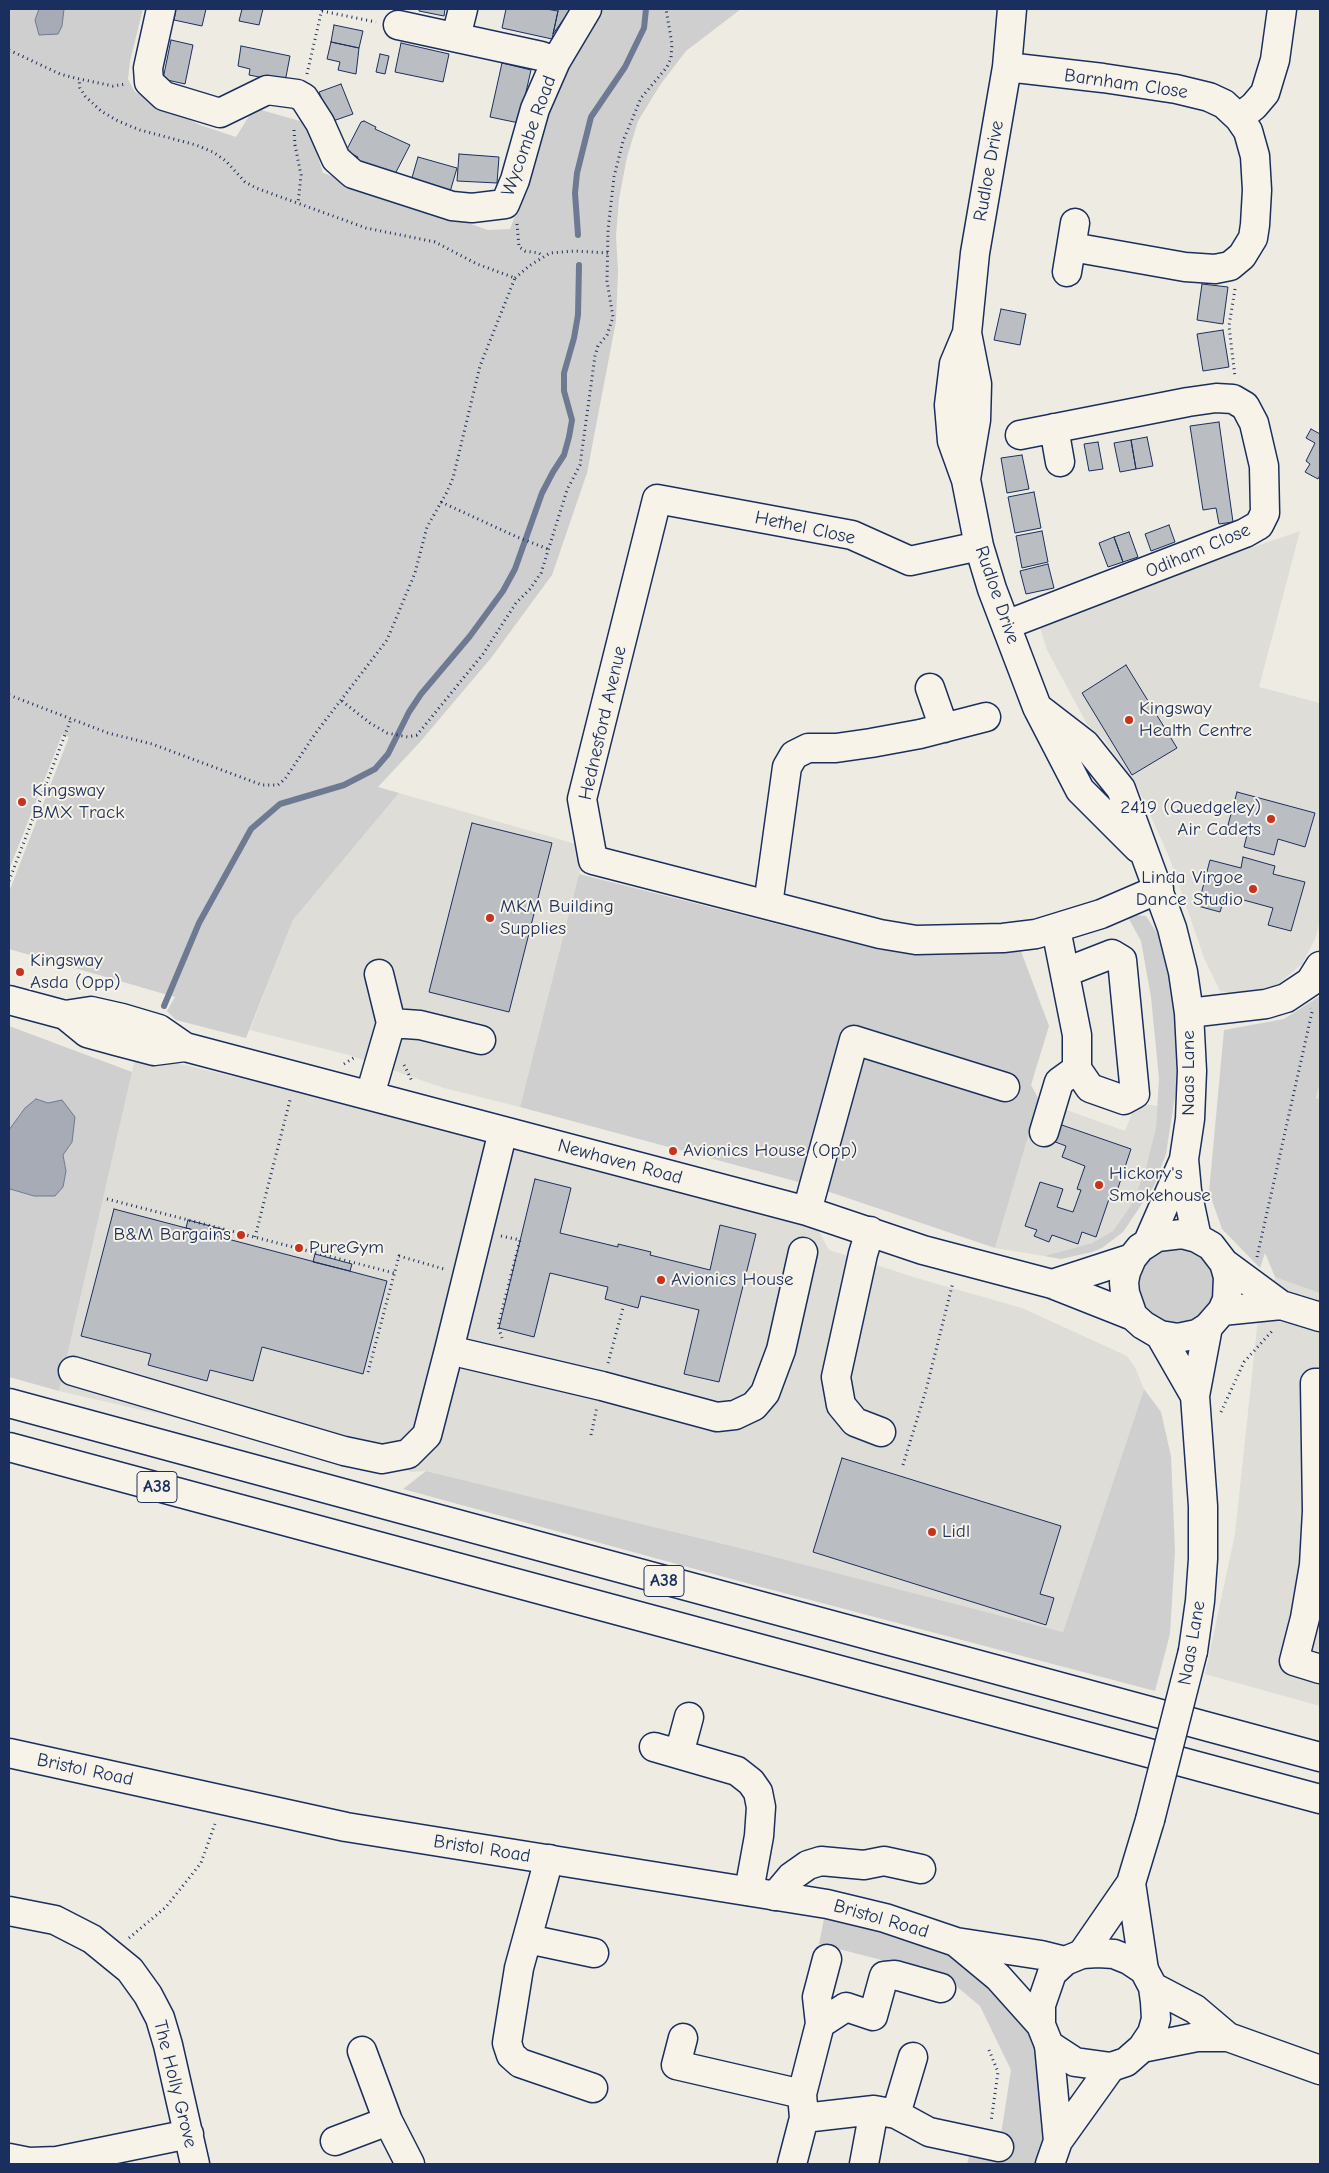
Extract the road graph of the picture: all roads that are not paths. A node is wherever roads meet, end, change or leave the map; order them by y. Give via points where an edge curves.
1 (161, 9) edge
2 (463, 9) edge
3 (588, 9) edge
4 (1012, 9) edge
5 (1282, 9) edge
6 (398, 25) road end
7 (456, 37) junction
8 (556, 62) junction
9 (1007, 67) junction
10 (1239, 118) junction
11 (1071, 247) dead end
12 (1054, 428) junction
13 (1020, 435) dead end
14 (1060, 462) dead end
15 (657, 500) joint
16 (979, 546) junction
17 (1006, 625) junction
18 (930, 688) dead end
19 (986, 717) dead end
20 (944, 728) junction
21 (1159, 889) junction
22 (768, 905) junction
23 (1056, 929) junction
24 (1320, 966) edge
25 (1066, 972) junction
26 (379, 974) dead end
27 (9, 1000) edge
28 (1190, 1013) junction
29 (391, 1023) junction
30 (481, 1043) dead end
31 (1077, 1069) junction
32 (1005, 1087) dead end
33 (370, 1095) junction
34 (503, 1131) junction
35 (1044, 1132) dead end
36 (1184, 1159) junction
37 (807, 1211) junction
38 (870, 1231) junction
39 (1197, 1238) junction
40 (1140, 1250) junction
41 (803, 1252) dead end
42 (1224, 1263) junction
43 (1052, 1284) junction
44 (1280, 1314) junction
45 (1133, 1316) junction
46 (1320, 1317) edge
47 (1215, 1319) junction
48 (1160, 1335) junction
49 (449, 1350) junction
50 (73, 1371) dead end
51 (1320, 1383) edge
52 (1195, 1396) junction
53 (9, 1403) edge
54 (881, 1432) dead end
55 (9, 1447) edge
56 (1316, 1580) edge
57 (1320, 1669) edge
58 (689, 1716) dead end
59 (9, 1753) edge
60 (1320, 1757) edge
61 (1320, 1799) edge
62 (549, 1859) junction
63 (921, 1869) dead end
64 (1131, 1883) junction
65 (762, 1894) junction
66 (9, 1911) edge
67 (528, 1939) junction
68 (956, 1942) junction
69 (594, 1953) dead end
70 (1073, 1957) junction
71 (827, 1958) dead end
72 (1148, 1978) junction
73 (941, 1988) dead end
74 (820, 2024) junction
75 (1045, 2035) junction
76 (1228, 2037) junction
77 (683, 2038) dead end
78 (1142, 2048) junction
79 (362, 2051) dead end
80 (913, 2057) dead end
81 (1111, 2067) junction
82 (1320, 2070) edge
83 (592, 2088) dead end
84 (803, 2106) junction
85 (885, 2112) junction
86 (388, 2121) junction
87 (189, 2134) junction
88 (335, 2141) dead end
89 (981, 2149) edge
90 (1054, 2153) edge
91 (9, 2158) edge
92 (195, 2164) edge
93 (410, 2164) edge
94 (792, 2164) edge
95 (864, 2164) edge

1 - 8 main road, Wycombe Road via 148,68 149,79 164,96 220,112 267,90 301,96 320,123 336,159 353,174 452,206 472,208 506,204 536,109
2 - 7 main road
3 - 8 main road, Wycombe Road
4 - 9 main road, Rudloe Drive
5 - 10 main road via 1275,60 1265,93
6 - 7 main road
7 - 8 main road
9 - 10 main road, Barnham Close via 1176,89 1209,97 1224,104
9 - 16 main road, Rudloe Drive via 975,252 967,333 954,364 950,405 952,441 966,480
10 - 11 main road, Barnham Close via 1248,132 1255,156 1256,190 1253,238 1240,259 1230,266 1199,269
12 - 13 main road
12 - 14 main road
12 - 17 main road, Odiham Close via 1216,398 1233,399 1246,406 1254,424 1264,466 1265,513 1259,525 1246,533
15 - 16 main road, Hethel Close via 852,535 910,561
15 - 22 main road, Hednesford Avenue via 582,799 593,860
16 - 17 main road, Rudloe Drive
17 - 21 main road, Rudloe Drive via 1037,707 1080,790 1143,853
18 - 20 main road
19 - 20 main road
20 - 22 main road via 836,748 808,748 794,755 787,767
21 - 23 main road, Hednesford Avenue
21 - 28 main road, Rudloe Drive via 1183,972
22 - 23 main road, Hednesford Avenue via 916,940 1003,938
23 - 25 main road
24 - 28 main road, Naas Lane via 1310,982 1286,998 1266,1004
25 - 31 main road via 1077,1035
25 - 31 main road via 1112,954 1122,960 1134,1094 1124,1100 1090,1088
26 - 29 main road
27 - 33 main road, Newhaven Road via 65,1015 87,1033 116,1041 154,1050 184,1047
28 - 36 main road, Naas Lane via 1190,1118
29 - 30 main road via 420,1025
29 - 33 main road
31 - 35 main road via 1059,1082
32 - 37 main road via 854,1040
33 - 34 main road, Newhaven Road
34 - 37 main road, Newhaven Road
34 - 49 main road
36 - 39 main road, Naas Lane via 1186,1191
36 - 40 main road, Naas Lane
37 - 38 main road, Newhaven Road
38 - 43 main road, Newhaven Road via 973,1265
38 - 54 main road via 836,1377 841,1405 855,1422
39 - 40 main road via 1169,1234
39 - 42 main road via 1211,1246
40 - 43 main road
40 - 45 main road via 1124,1282
41 - 49 main road via 781,1350 765,1393 754,1406 735,1415 716,1417
42 - 44 main road
42 - 47 main road via 1228,1278 1227,1300
43 - 45 main road, Newhaven Road
44 - 46 main road
44 - 47 main road
45 - 48 main road
47 - 48 main road via 1197,1334 1178,1338
47 - 52 main road, Naas Lane
48 - 52 main road, Naas Lane
49 - 50 main road via 427,1435 408,1454 382,1459
51 - 56 main road via 1314,1383
52 - 64 main road, Naas Lane, bridge via 1203,1506 1200,1601 1193,1651
53 - 60 main road, A38
55 - 61 main road, A38
56 - 57 main road via 1294,1661
58 - 65 main road via 667,1751 737,1771 758,1792 762,1807
59 - 62 main road, Bristol Road via 346,1826
62 - 65 main road, Bristol Road
62 - 67 main road
63 - 65 main road via 884,1861 864,1865 820,1861
64 - 70 main road, Naas Lane
64 - 72 main road, Naas Lane
65 - 68 main road, Bristol Road via 827,1904 885,1918
66 - 87 main road, The Holly Grove via 54,1920 92,1939 130,1970 160,2018
67 - 69 main road
67 - 83 main road via 519,1968 507,2043 511,2055 520,2063
68 - 70 main road, Bristol Road
68 - 75 main road, Bristol Road via 998,1977
70 - 72 main road via 1114,1954 1129,1960
70 - 75 main road via 1052,1973 1046,1988 1041,2005
71 - 74 main road via 817,1996
72 - 76 main road via 1195,2009
72 - 78 main road via 1156,2019
73 - 74 main road via 895,1975 884,1976 873,2016 846,2007
74 - 84 main road
75 - 81 main road via 1074,2062
75 - 90 main road
76 - 78 main road via 1198,2036
76 - 82 main road
77 - 84 main road via 676,2065
78 - 81 main road via 1126,2062
79 - 86 main road
80 - 85 main road
81 - 90 main road
84 - 85 main road
84 - 94 main road
85 - 89 main road via 929,2132
85 - 95 main road
86 - 88 main road
86 - 93 main road
87 - 91 main road via 57,2161 29,2162
87 - 92 main road, The Holly Grove

